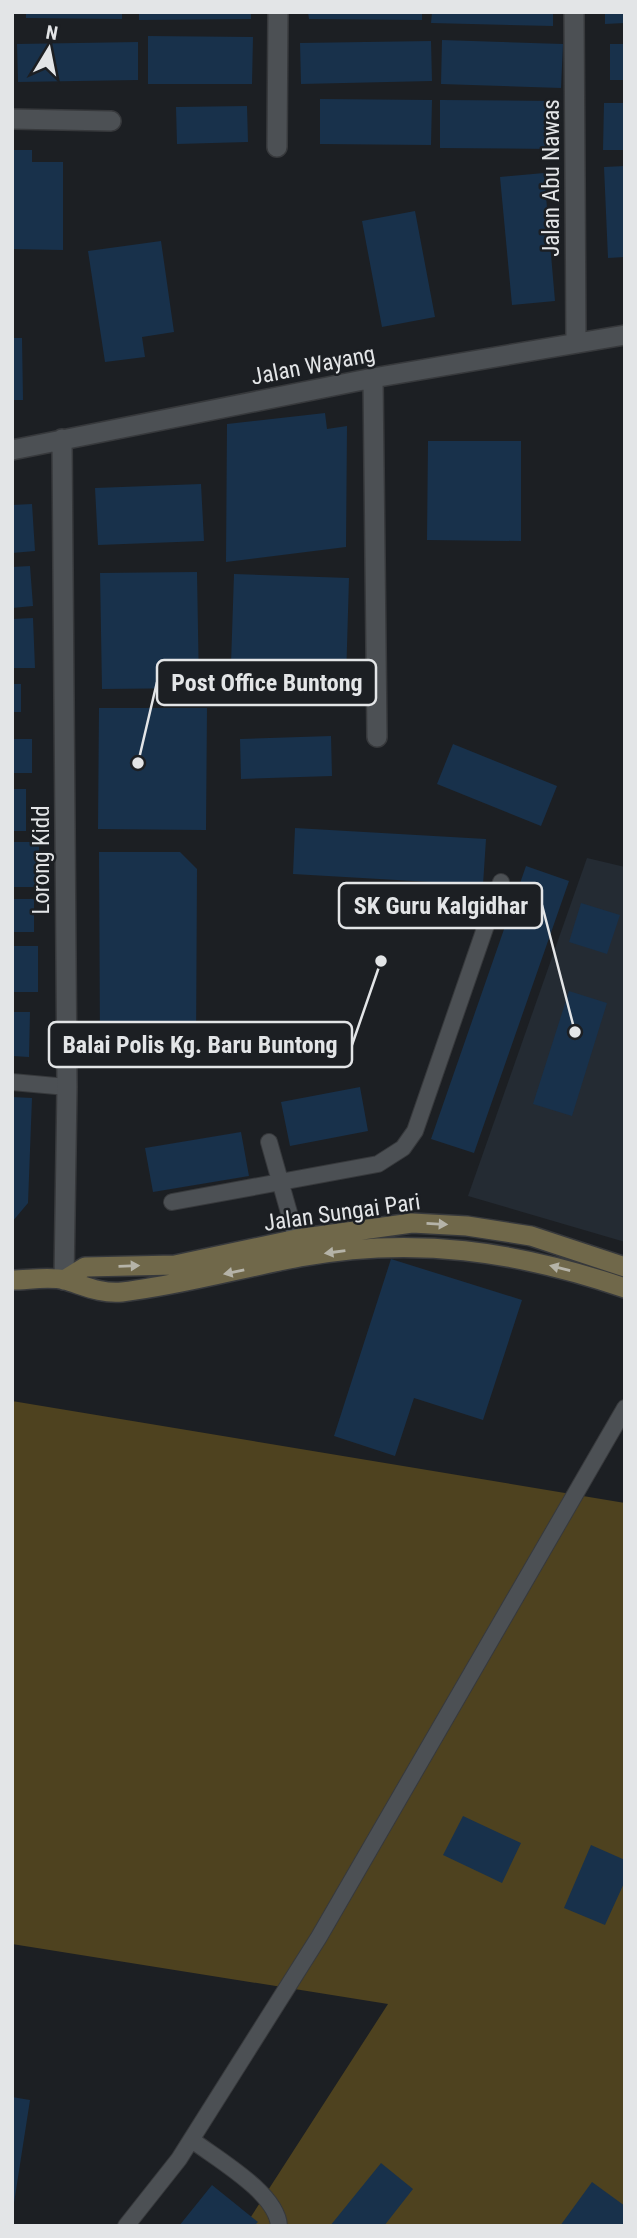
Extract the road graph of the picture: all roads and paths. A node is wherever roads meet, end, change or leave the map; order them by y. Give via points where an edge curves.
1 (278, 12) edge
2 (574, 12) edge
3 (12, 119) edge
4 (111, 121) dead end
5 (277, 147) dead end
6 (625, 335) edge
7 (576, 343) junction
8 (373, 378) junction
9 (62, 439) junction
10 (12, 450) edge
11 (377, 737) dead end
12 (501, 882) dead end
13 (12, 1083) edge
14 (67, 1087) junction
15 (269, 1142) dead end
16 (282, 1182) junction
17 (172, 1202) dead end
18 (299, 1248) junction
19 (625, 1268) edge
20 (12, 1280) edge
21 (64, 1280) junction
22 (625, 1288) edge
23 (625, 1408) edge
24 (192, 2140) junction
25 (126, 2226) edge
26 (279, 2226) edge

1 - 5 street
2 - 7 street, Jalan Abu Nawas
3 - 4 street
6 - 7 street, Jalan Wayang
7 - 8 street, Jalan Wayang
8 - 9 street, Jalan Wayang
8 - 11 street
9 - 10 street, Jalan Wayang
9 - 14 street, Lorong Kidd
12 - 16 lane via 415,1131 403,1148 379,1164
13 - 14 lane
14 - 21 street, Lorong Kidd
15 - 16 lane
16 - 17 lane
16 - 18 lane
18 -> 19 main road, Jalan Sungai Pari via 412,1223 467,1226 531,1236
18 - 21 main road, Jalan Sungai Pari via 175,1265 85,1267
22 -> 18 main road, Jalan Sungai Pari via 514,1256 440,1246
20 - 21 main road, Jalan Sungai Pari
23 - 24 lane via 319,1937
24 - 25 lane
24 - 26 lane via 258,2190 278,2212

